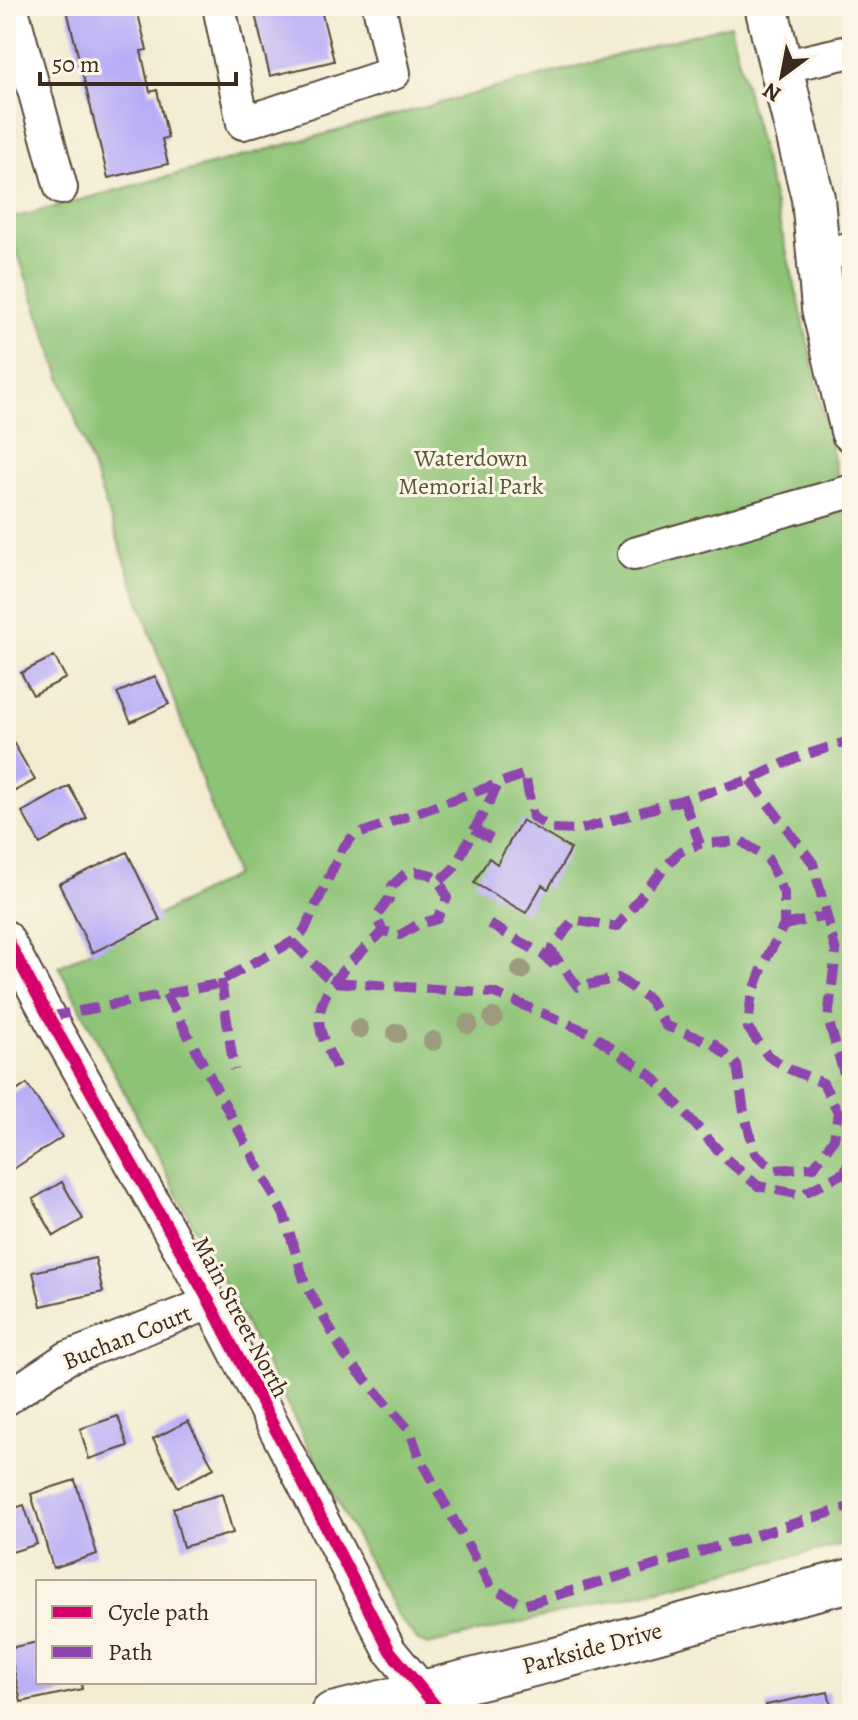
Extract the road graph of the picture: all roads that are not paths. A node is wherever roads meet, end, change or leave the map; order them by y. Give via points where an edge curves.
1 (11, 6) edge
2 (219, 6) edge
3 (379, 6) edge
4 (766, 6) edge
5 (852, 51) edge
6 (781, 67) junction
7 (61, 188) dead end
8 (836, 252) edge
9 (852, 431) edge
10 (852, 491) edge
11 (634, 554) dead end
12 (6, 937) edge
13 (17, 982) edge
14 (210, 1303) junction
15 (6, 1399) edge
16 (852, 1580) edge
17 (433, 1702) edge
18 (332, 1714) edge

1 - 7 street
2 - 3 street via 243,123 394,73
4 - 6 main road
5 - 6 street
6 - 8 main road via 813,198
8 - 9 main road via 823,308
10 - 11 street
12 - 13 street, Main Street North
13 - 14 street, Main Street North
14 - 15 street, Buchan Court via 67,1358
14 - 17 street, Main Street North via 390,1651
16 - 17 main road, Parkside Drive via 545,1662
17 - 18 main road, Parkside Drive

